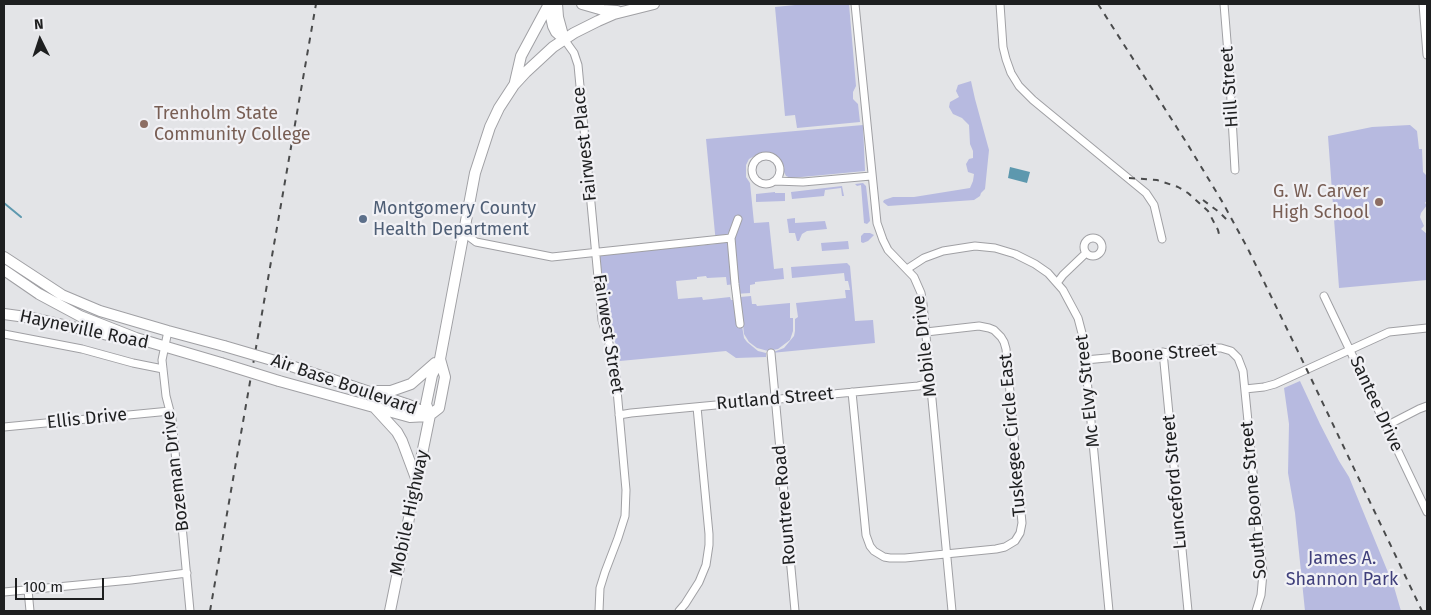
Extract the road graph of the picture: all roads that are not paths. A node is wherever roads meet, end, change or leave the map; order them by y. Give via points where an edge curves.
1 (549, 4) edge
2 (557, 4) edge
3 (582, 4) edge
4 (654, 4) edge
5 (855, 4) edge
6 (1000, 4) edge
7 (1224, 4) edge
8 (1423, 4) edge
9 (626, 11) junction
10 (564, 40) junction
11 (1427, 55) edge
12 (514, 85) junction
13 (1235, 170) dead end
14 (871, 176) junction
15 (775, 181) junction
16 (738, 219) dead end
17 (464, 233) junction
18 (731, 238) junction
19 (1162, 239) dead end
20 (1086, 252) dead end
21 (596, 253) junction
22 (4, 257) edge
23 (907, 269) junction
24 (4, 270) edge
25 (1057, 283) junction
26 (1324, 296) dead end
27 (4, 314) edge
28 (740, 324) dead end
29 (1427, 328) edge
30 (168, 331) junction
31 (926, 332) junction
32 (4, 334) edge
33 (164, 347) junction
34 (1350, 350) junction
35 (1163, 352) junction
36 (771, 353) dead end
37 (440, 359) junction
38 (1085, 360) junction
39 (163, 369) junction
40 (930, 383) junction
41 (357, 388) junction
42 (1245, 388) junction
43 (852, 392) junction
44 (775, 399) junction
45 (1427, 406) edge
46 (374, 407) junction
47 (697, 407) junction
48 (170, 411) junction
49 (430, 415) junction
50 (619, 415) junction
51 (1386, 426) junction
52 (4, 427) edge
53 (417, 481) junction
54 (1425, 499) edge
55 (1427, 512) edge
56 (947, 554) junction
57 (187, 573) junction
58 (28, 590) junction
59 (4, 592) edge
60 (30, 611) edge
61 (190, 611) edge
62 (390, 611) edge
63 (599, 611) edge
64 (678, 611) edge
65 (795, 611) edge
66 (952, 611) edge
67 (1110, 611) edge
68 (1188, 611) edge
69 (1256, 611) edge

1 - 10 street via 553,26
1 - 12 street via 522,56
2 - 10 street
3 - 9 street via 603,10
4 - 9 street
5 - 14 street, Mobile Drive
6 - 19 street via 1004,47 1011,73 1033,100 1146,193 1154,205
7 - 13 street, Hill Street
8 - 11 street
9 - 10 street via 598,21
10 - 12 street via 548,51
10 - 21 street, Fairwest Place via 574,53 578,66
12 - 17 street, Mobile Highway via 499,108 484,142
14 - 15 street
14 - 23 street, Mobile Drive via 879,232 888,250
15 - 15 street via 764,184 754,178 752,167 759,158 765,156 776,160 780,171
16 - 18 street
17 - 21 street, Fairwest Street via 476,242 549,256
17 - 37 street, Mobile Highway
18 - 21 street, Fairwest Street
18 - 28 street
20 - 25 street
21 - 50 street, Fairwest Street via 602,320 615,368
22 - 30 street, Air Base Boulevard via 62,295 100,311
23 - 25 street, Mc Elvy Street via 943,251 985,247 1026,258
23 - 31 street, Mobile Drive via 921,293
24 - 33 street, Air Base Boulevard via 80,316
25 - 38 street, Mc Elvy Street via 1078,318
26 - 34 street, Santee Drive
27 - 33 street, Hayneville Road
29 - 34 street via 1389,332
30 - 33 street, Bozeman Drive
30 - 41 street, Air Base Boulevard, bridge
31 - 40 street, Mobile Drive
31 - 56 street, Tuskegee Circle East via 985,327 1001,337 1006,349 1022,526 1020,533 1015,541 1002,548
32 - 39 street
33 - 39 street, Bozeman Drive
33 - 46 street, Air Base Boulevard, bridge
34 - 42 street via 1275,384
34 - 51 street, Santee Drive
35 - 38 street, Boone Street
35 - 42 street, Boone Street via 1216,348 1231,351 1241,363
35 - 68 street, Lunceford Street
36 - 44 street, Rountree Road
37 - 41 street via 411,384 401,388 379,392
37 - 49 street, Mobile Highway via 432,375 426,404
38 - 67 street, Mc Elvy Street
39 - 48 street, Bozeman Drive
40 - 43 street, Rutland Street
40 - 56 street, Mobile Drive
41 - 49 street, Air Base Boulevard
42 - 69 street, South Boone Street via 1262,573
43 - 44 street, Rutland Street
43 - 56 street via 866,535 870,546 879,555 890,558
44 - 47 street, Rutland Street
44 - 65 street, Rountree Road
45 - 51 street
46 - 49 street, Air Base Boulevard via 410,417
46 - 53 street via 397,432
47 - 50 street, Rutland Street
47 - 64 street via 709,545 699,582
48 - 52 street, Ellis Drive
48 - 57 street, Bozeman Drive
49 - 53 street, Mobile Highway
50 - 63 street, Fairwest Street via 626,505 600,588
51 - 54 street, Santee Drive
53 - 62 street, Mobile Highway
54 - 55 street, Santee Drive
56 - 66 street, Mobile Drive
57 - 58 street
57 - 61 street, Bozeman Drive
58 - 59 street
58 - 60 street

